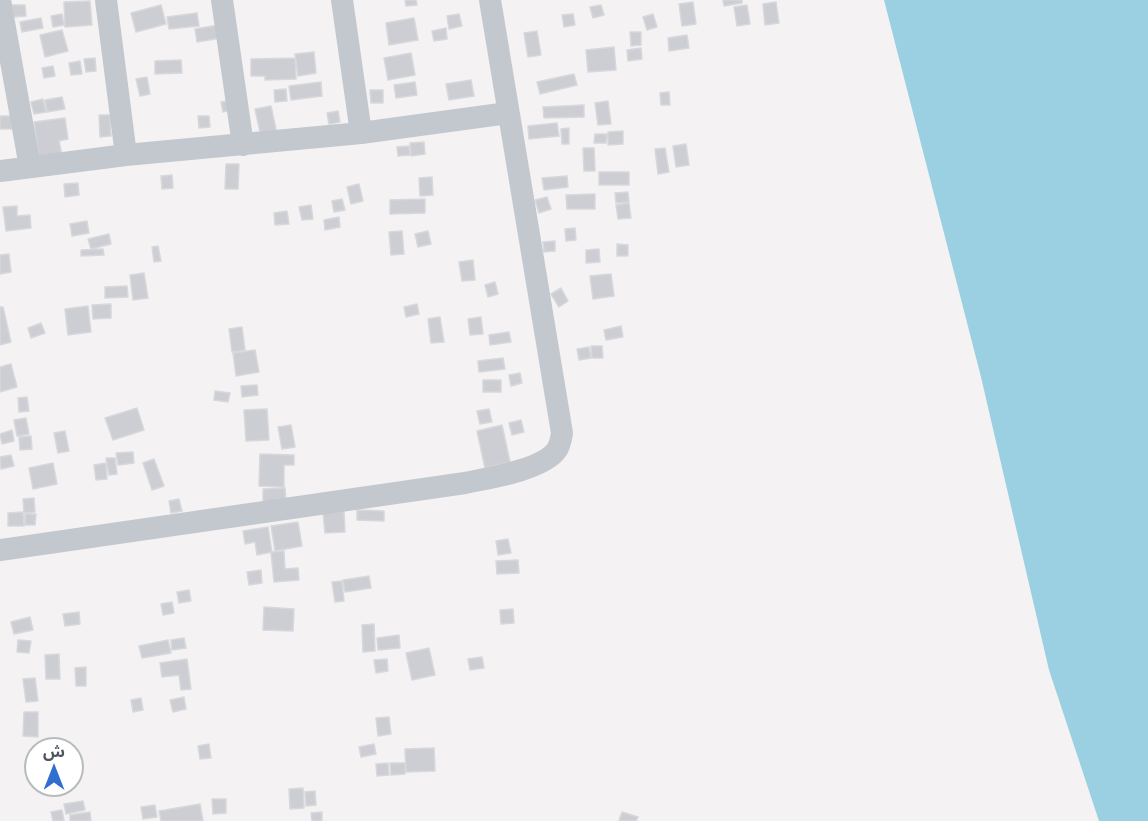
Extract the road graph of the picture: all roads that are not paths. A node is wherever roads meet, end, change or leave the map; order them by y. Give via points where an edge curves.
1 (0, 0) edge
2 (106, 0) edge
3 (222, 0) edge
4 (342, 0) edge
5 (490, 0) edge
6 (508, 113) junction
7 (361, 133) junction
8 (243, 145) junction
9 (126, 155) junction
10 (30, 167) junction
11 (0, 171) edge
12 (0, 550) edge

1 - 10 street
2 - 9 street
3 - 8 street
4 - 7 street
5 - 6 street
6 - 7 street
6 - 12 street via 562,433 558,449 547,459 465,483
7 - 8 street
8 - 9 street
9 - 10 street
10 - 11 street

